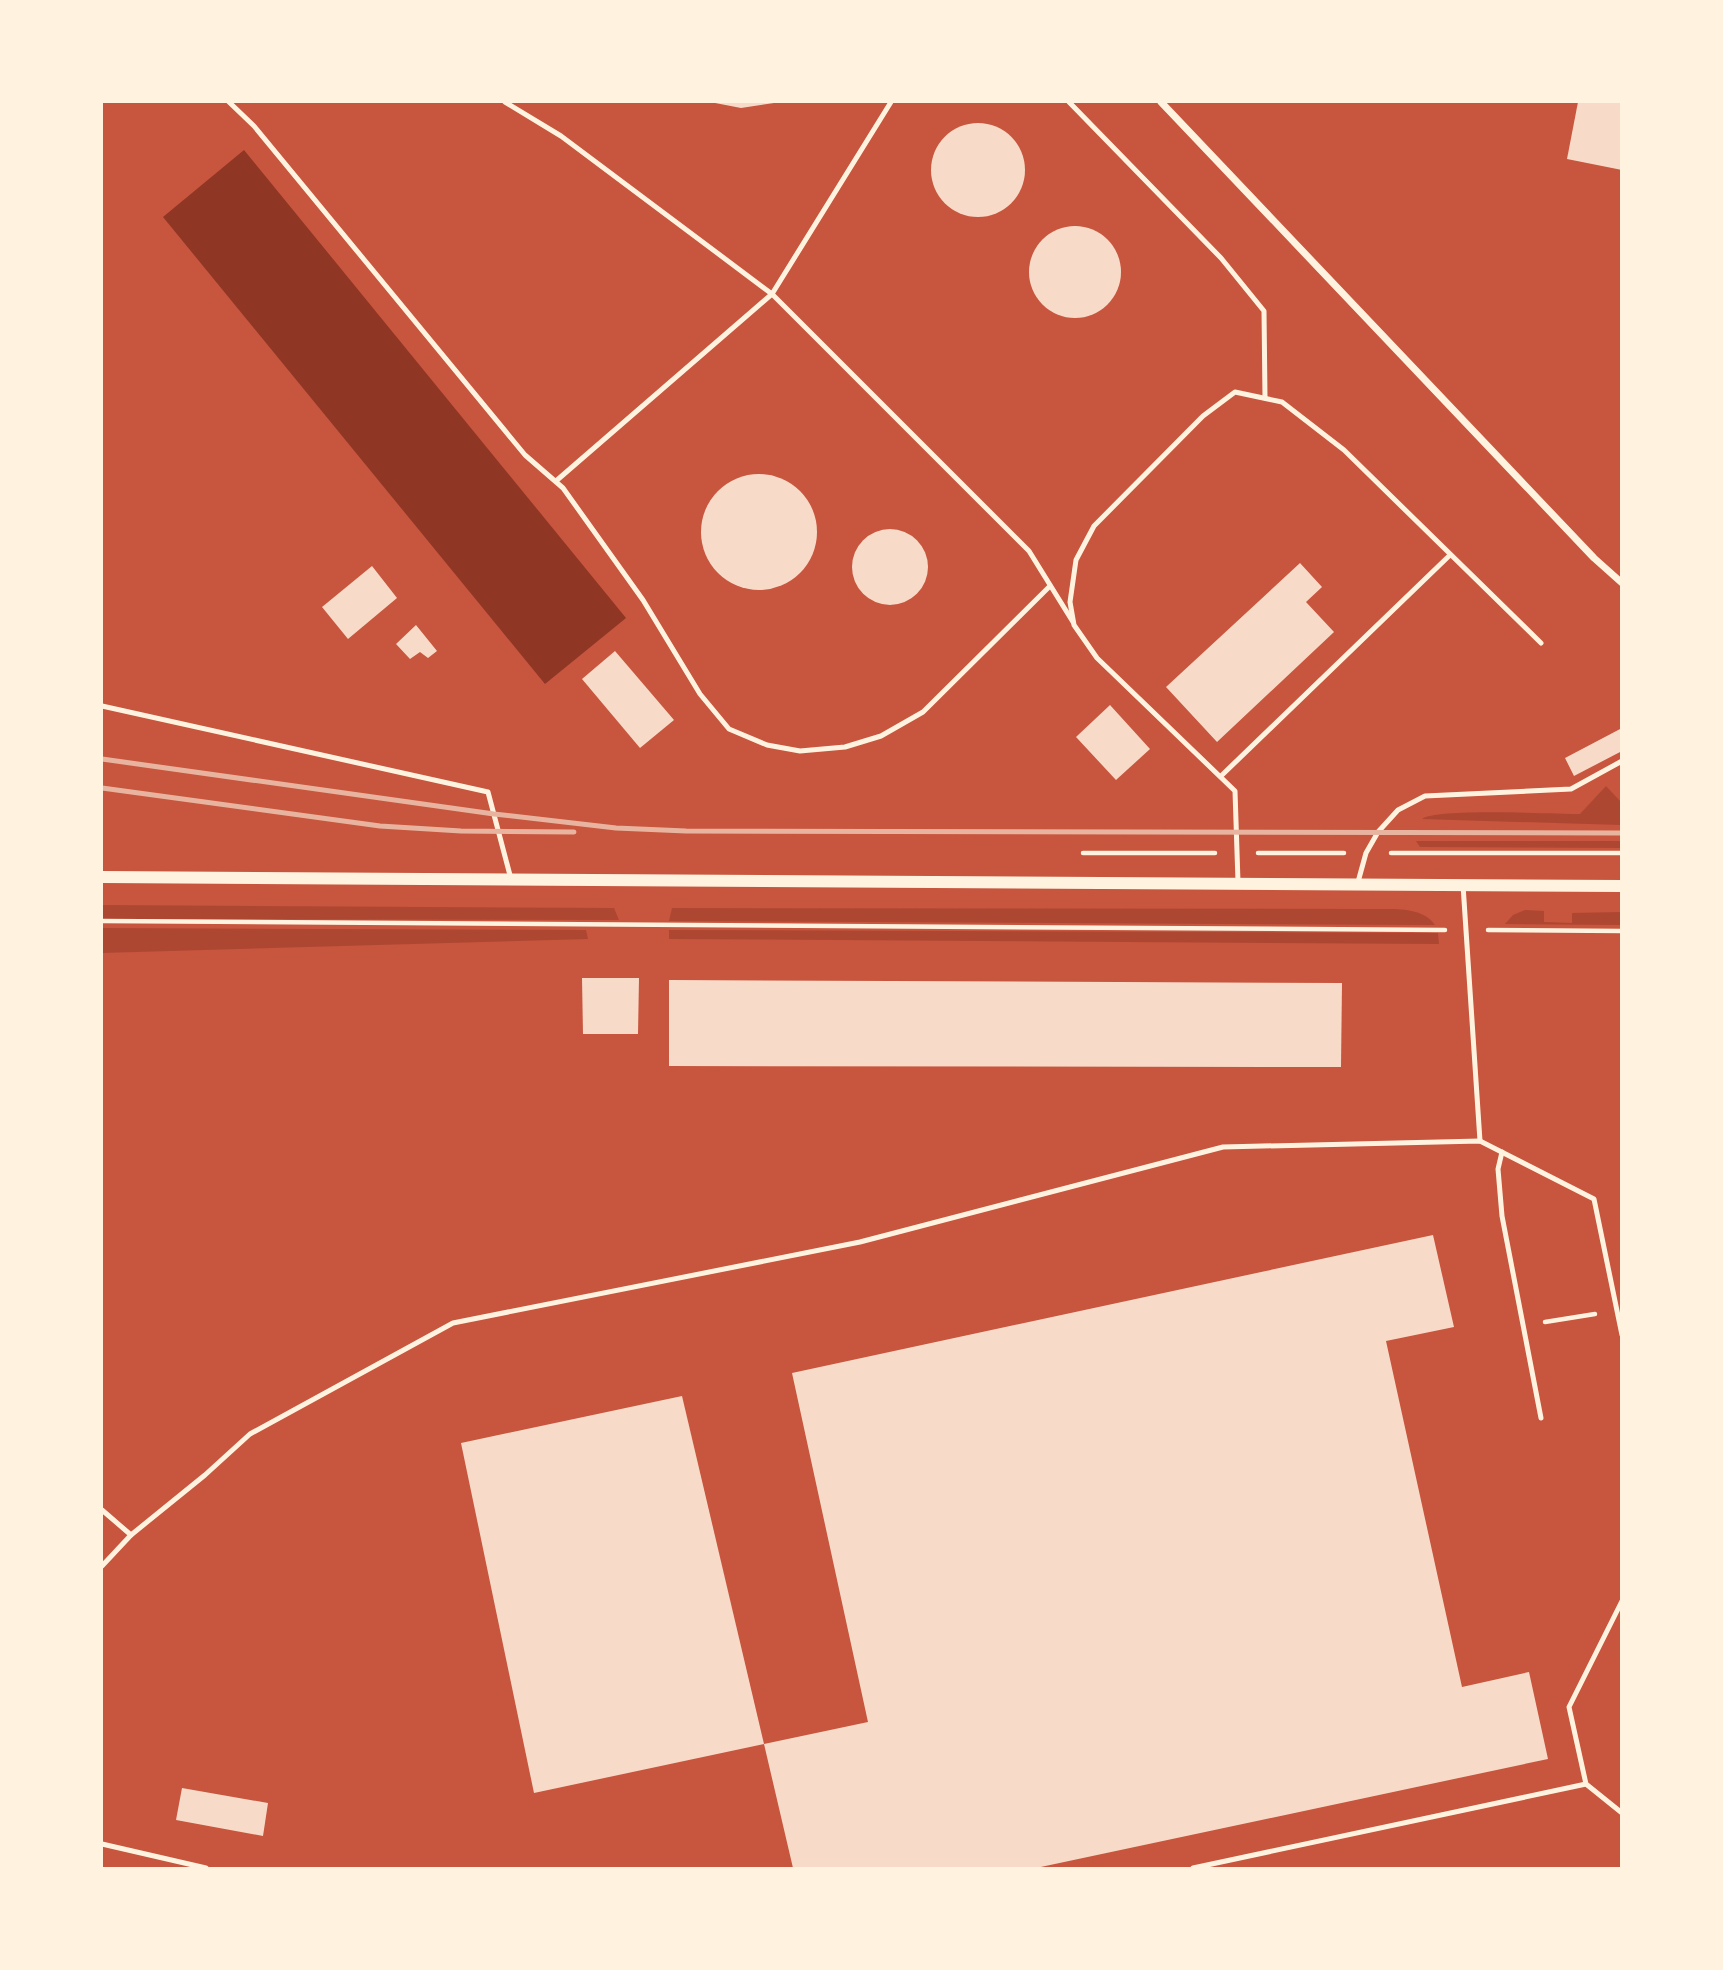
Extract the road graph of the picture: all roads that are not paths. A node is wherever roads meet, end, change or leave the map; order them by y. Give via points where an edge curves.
1 (229, 102) edge
2 (505, 102) edge
3 (891, 102) edge
4 (1069, 102) edge
5 (1161, 102) edge
6 (772, 294) junction
7 (1265, 398) junction
8 (556, 481) junction
9 (1450, 555) junction
10 (1622, 583) edge
11 (1050, 586) junction
12 (1074, 625) junction
13 (1541, 643) dead end
14 (102, 706) edge
15 (1622, 761) edge
16 (1221, 776) junction
17 (102, 877) edge
18 (511, 879) junction
19 (1238, 882) junction
20 (1358, 883) junction
21 (1463, 883) junction
22 (1622, 886) edge
23 (1480, 1141) junction
24 (1502, 1152) junction
25 (1622, 1335) edge
26 (1541, 1418) dead end
27 (102, 1510) edge
28 (131, 1535) junction
29 (102, 1566) edge
30 (1622, 1601) edge
31 (1586, 1784) junction
32 (1622, 1813) edge
33 (102, 1844) edge
34 (206, 1868) edge
35 (1192, 1868) edge

1 - 8 lane via 525,455
2 - 6 lane via 561,136
3 - 6 lane
4 - 7 lane via 1221,258 1264,311
5 - 10 street
6 - 8 lane
6 - 11 lane via 1029,551
7 - 9 lane via 1282,402 1343,450
7 - 12 lane via 1235,392 1202,416 1094,526 1076,560 1070,602
8 - 11 lane via 643,600 700,694 729,729 767,745 800,751 845,747 881,736 923,712
9 - 13 lane
9 - 16 lane
11 - 12 lane
12 - 16 lane via 1097,657
14 - 18 lane via 488,792
15 - 20 lane via 1571,789 1425,796 1398,810 1378,832 1366,853
16 - 19 lane via 1235,791
17 - 18 street
18 - 19 street
19 - 20 street
20 - 21 street
21 - 22 street
21 - 23 lane
23 - 24 lane
23 - 28 lane via 1223,1147 860,1242 453,1323 250,1434
24 - 25 lane via 1594,1199
24 - 26 lane via 1498,1169 1502,1216
27 - 28 lane
28 - 29 lane
30 - 31 lane via 1569,1707
31 - 32 lane
31 - 35 lane
33 - 34 lane

